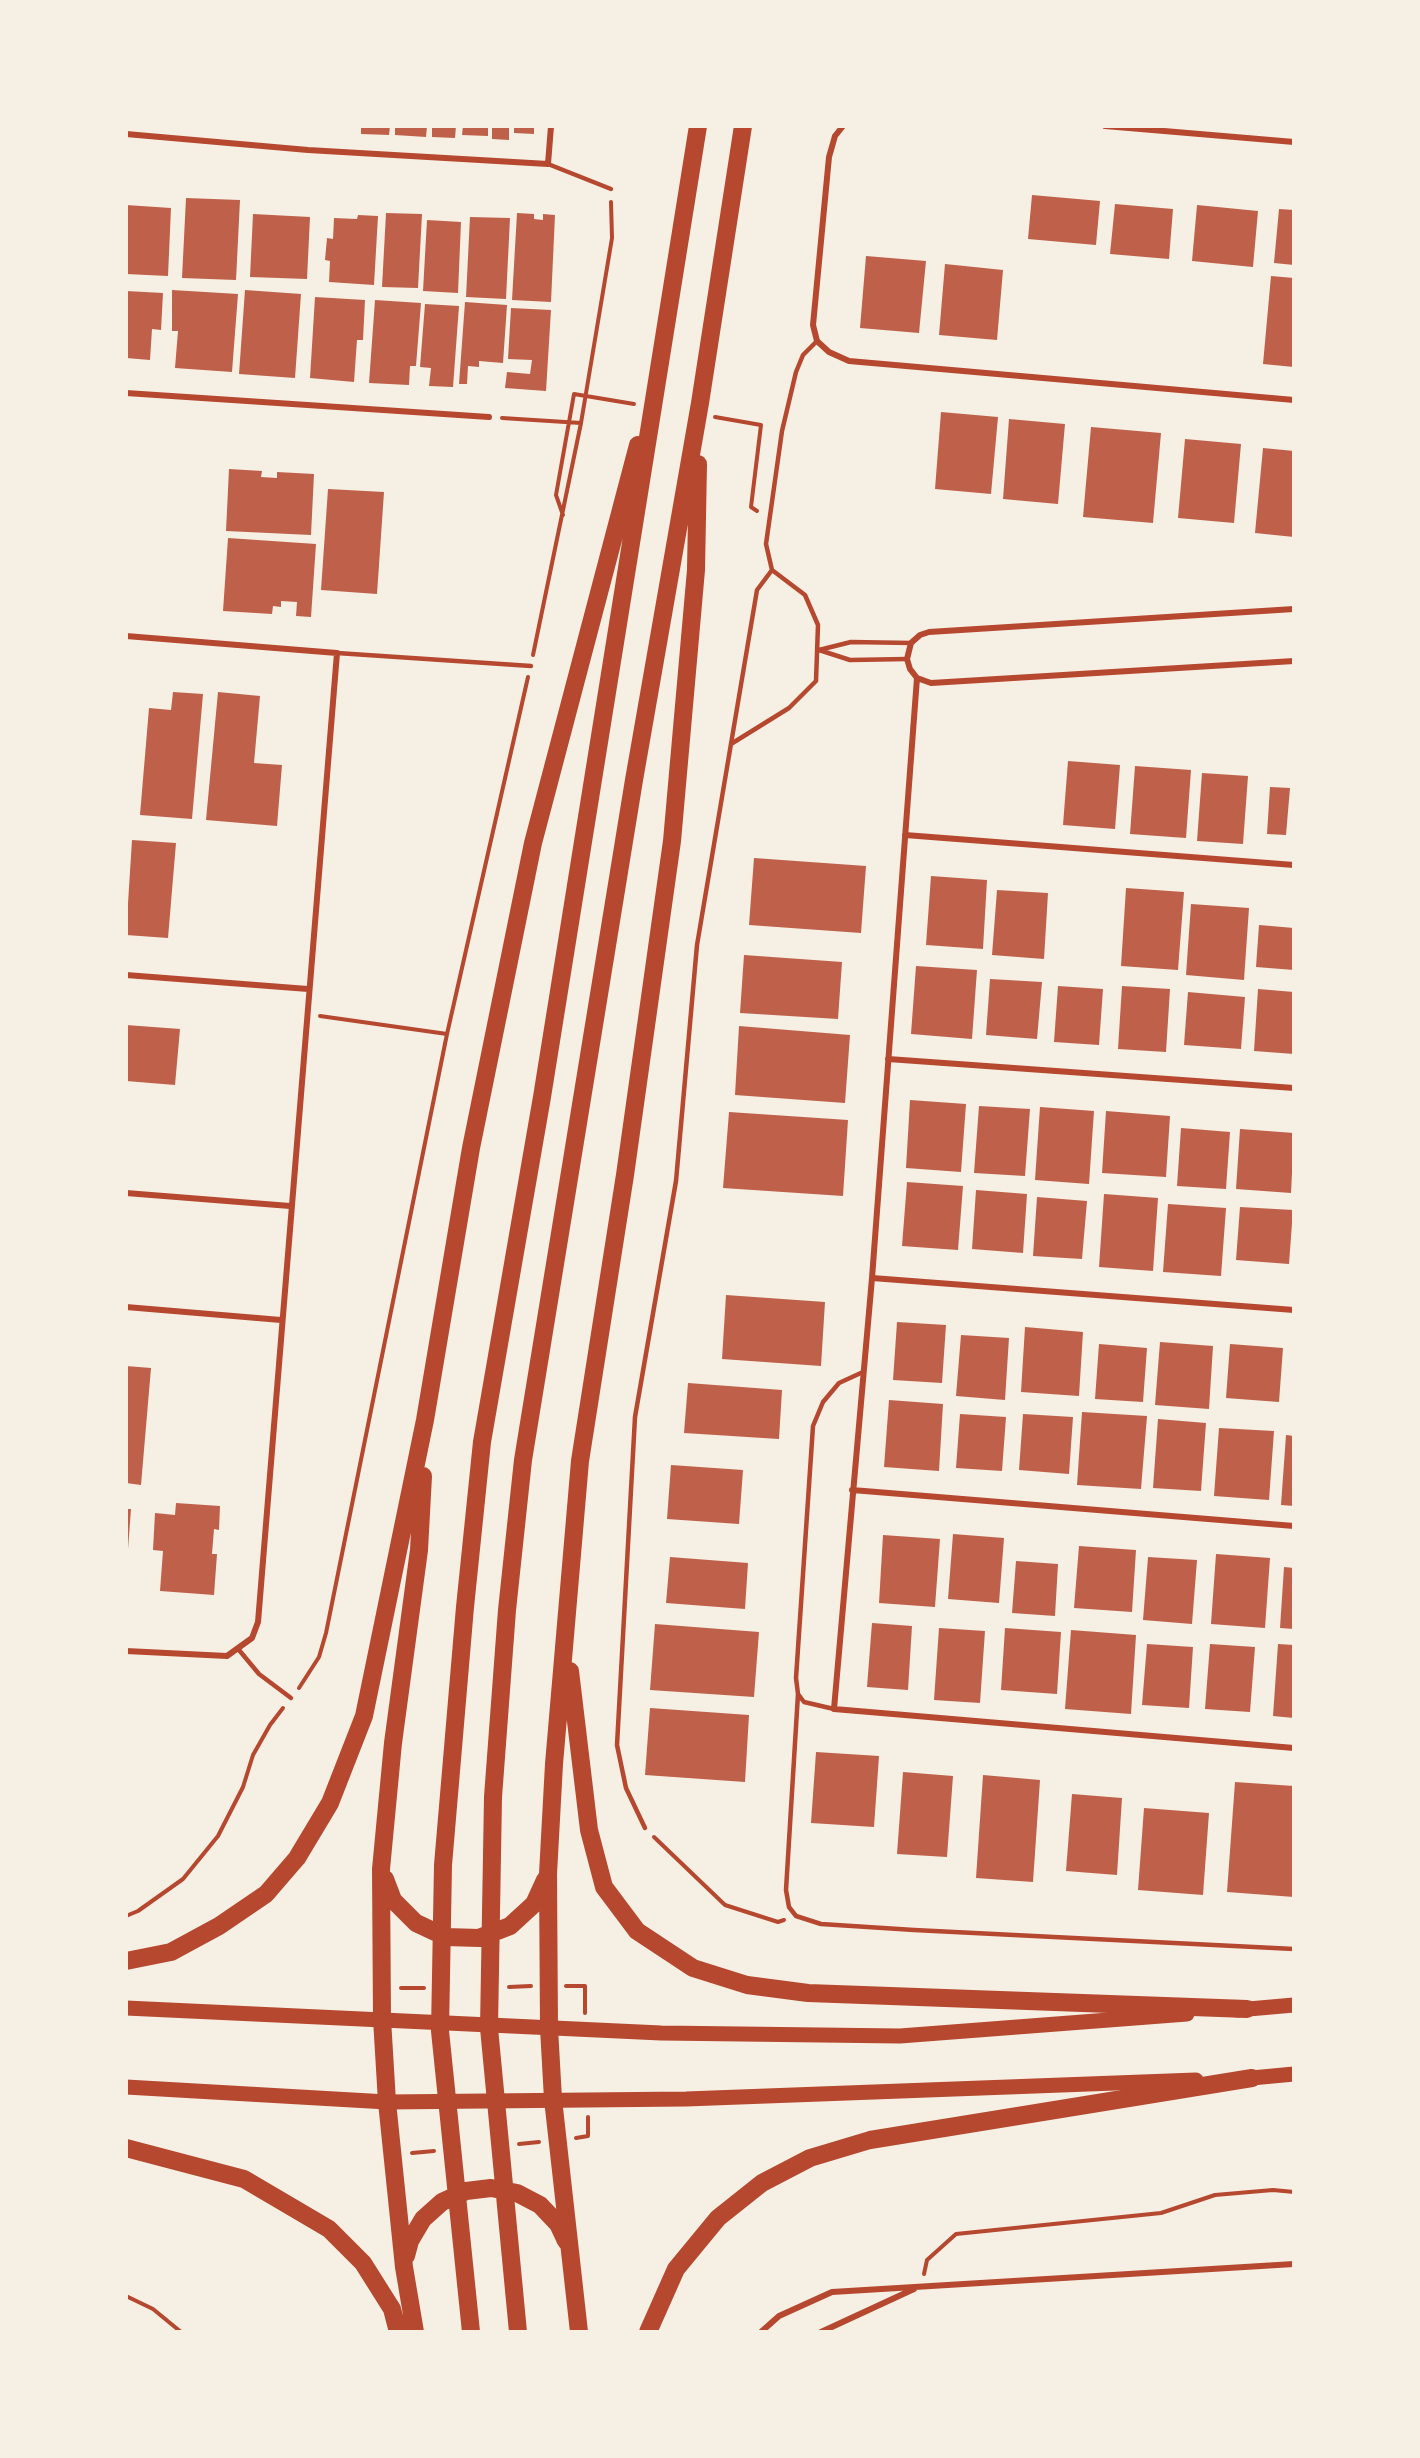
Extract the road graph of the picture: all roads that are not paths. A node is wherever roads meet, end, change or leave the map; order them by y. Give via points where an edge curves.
1 (551, 126) edge
2 (698, 126) edge
3 (743, 126) edge
4 (843, 126) edge
5 (1105, 126) edge
6 (126, 135) edge
7 (1294, 142) edge
8 (548, 164) junction
9 (611, 189) road end
10 (665, 340) junction
11 (817, 341) junction
12 (126, 393) edge
13 (1294, 400) edge
14 (700, 403) junction
15 (489, 417) road end
16 (772, 570) junction
17 (1294, 609) edge
18 (126, 636) edge
19 (911, 643) junction
20 (819, 650) junction
21 (337, 653) junction
22 (907, 659) junction
23 (1294, 661) edge
24 (531, 666) road end
25 (917, 678) junction
26 (730, 744) junction
27 (905, 835) junction
28 (1294, 865) edge
29 (126, 975) edge
30 (308, 989) junction
31 (888, 1059) junction
32 (1294, 1088) edge
33 (126, 1193) edge
34 (290, 1206) junction
35 (872, 1278) junction
36 (126, 1307) edge
37 (1294, 1310) edge
38 (281, 1320) junction
39 (863, 1372) junction
40 (425, 1420) junction
41 (852, 1490) junction
42 (1294, 1526) edge
43 (565, 1636) junction
44 (239, 1650) junction
45 (126, 1651) edge
46 (798, 1694) junction
47 (291, 1698) road end
48 (834, 1709) junction
49 (1294, 1748) edge
50 (645, 1828) road end
51 (381, 1869) junction
52 (548, 1874) junction
53 (1294, 1949) edge
54 (126, 1961) edge
55 (1294, 2005) edge
56 (126, 2008) edge
57 (1247, 2009) junction
58 (382, 2019) junction
59 (549, 2028) junction
60 (1294, 2074) edge
61 (1252, 2078) junction
62 (126, 2087) edge
63 (553, 2099) junction
64 (387, 2102) junction
65 (126, 2148) edge
66 (569, 2248) junction
67 (1294, 2264) edge
68 (404, 2267) junction
69 (920, 2287) junction
70 (398, 2332) edge
71 (415, 2332) edge
72 (471, 2332) edge
73 (518, 2332) edge
74 (579, 2332) edge
75 (648, 2332) edge
76 (761, 2332) edge
77 (820, 2332) edge

1 - 8 street
2 - 10 highway
3 - 14 highway
4 - 11 street via 835,136 829,157 813,325
5 - 7 street
6 - 8 street
8 - 9 lane
10 - 40 highway via 533,843 471,1148
10 - 72 highway via 482,1442 465,1606 443,1865 440,2031
11 - 13 street via 849,361
11 - 16 lane via 803,355 796,372 782,431 766,544
12 - 15 street
14 - 43 highway via 696,570 672,841 580,1461
14 - 73 highway via 523,1460 507,1610 493,1797 489,2028
16 - 20 lane via 805,595 818,625
16 - 26 lane via 757,590
17 - 19 street via 929,632
18 - 21 street
19 - 20 lane via 850,642
19 - 22 street
20 - 22 lane via 850,660
20 - 26 lane via 816,681 789,708
21 - 24 lane
21 - 30 street
22 - 25 street
23 - 25 street via 931,683
25 - 27 street
26 - 50 lane via 697,945 676,1181 635,1417 616,1745 626,1788
27 - 28 street
27 - 31 street
29 - 30 street
30 - 34 street
31 - 32 street
31 - 35 street
33 - 34 street
34 - 38 street
35 - 37 street
35 - 39 street
36 - 38 street
38 - 44 street via 258,1622 252,1638
39 - 41 street
39 - 46 lane via 838,1383 823,1402 813,1426
40 - 51 highway via 419,1550
40 - 54 highway via 364,1716 330,1803 297,1858 266,1894 171,1952
41 - 42 street
41 - 48 street
43 - 52 highway
43 - 57 highway via 590,1830 604,1887 637,1931 693,1968 747,1985 808,1993
44 - 45 street via 227,1656 210,1657
44 - 47 lane via 259,1674
46 - 48 lane via 804,1702
46 - 53 lane via 786,1890 789,1907 796,1916 821,1924
48 - 49 street
51 - 52 highway via 393,1900 416,1923 446,1937 468,1938 479,1938 510,1926 534,1904
51 - 58 highway
52 - 59 highway
55 - 57 main road
56 - 58 main road
57 - 59 main road via 900,2036
58 - 59 main road
58 - 64 highway
59 - 63 highway
60 - 61 main road
61 - 63 main road via 686,2099
61 - 75 highway via 870,2140 810,2158 762,2183 718,2218 676,2269
62 - 64 main road
63 - 64 main road
63 - 66 highway
64 - 68 highway
65 - 70 highway via 244,2179 329,2229 363,2263 392,2309
66 - 68 highway via 558,2224 540,2205 517,2193 491,2188 466,2191 442,2202 423,2219 410,2241
66 - 74 highway
67 - 69 street
68 - 71 highway
69 - 76 street via 832,2292 779,2316
69 - 77 street

